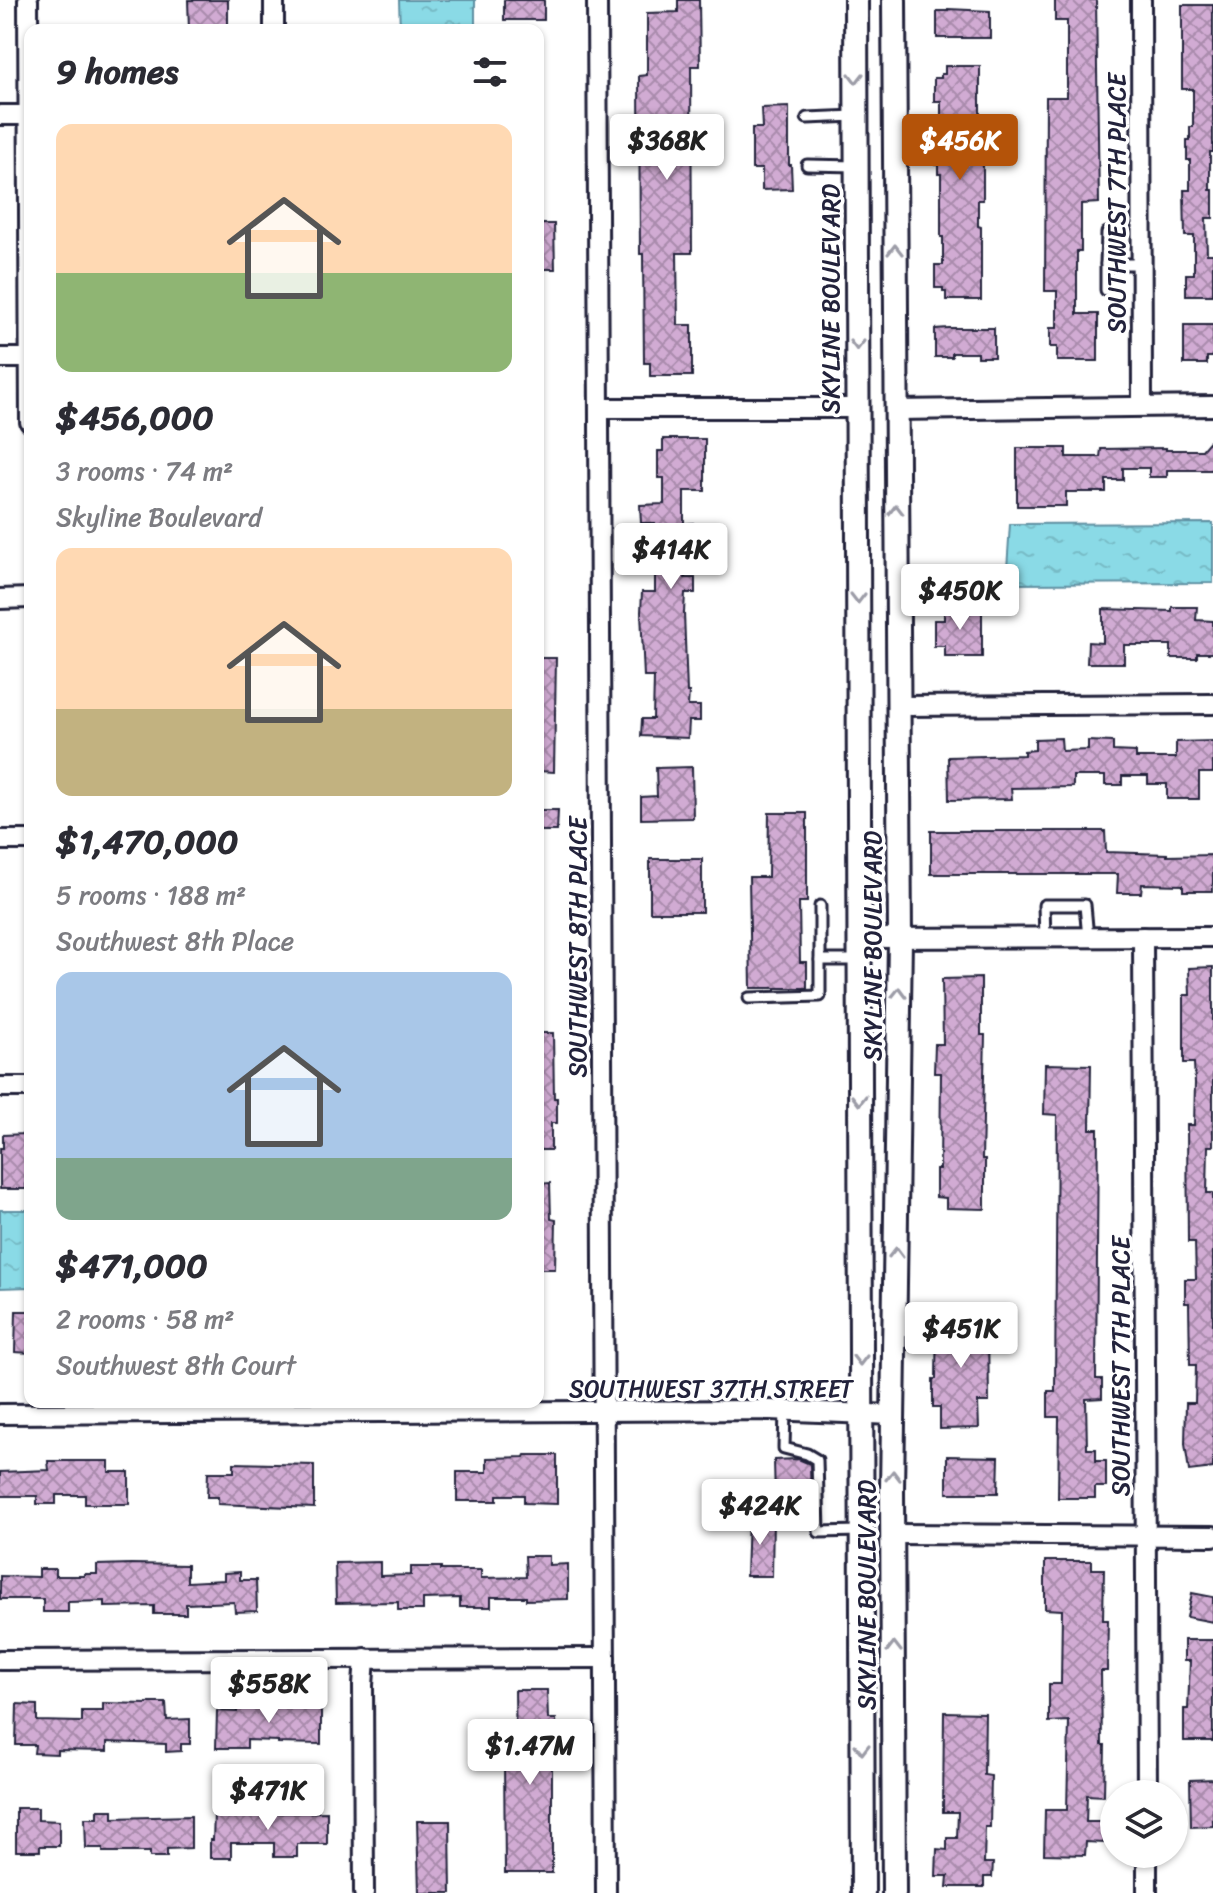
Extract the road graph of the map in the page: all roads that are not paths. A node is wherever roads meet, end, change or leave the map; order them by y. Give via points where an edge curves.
1 (28, 0) edge
2 (274, 0) edge
3 (597, 0) edge
4 (856, 0) edge
5 (894, 0) edge
6 (1141, 0) edge
7 (28, 24) edge
8 (274, 24) edge
9 (0, 115) edge
10 (24, 115) edge
11 (856, 116) junction
12 (807, 118) dead end
13 (807, 165) dead end
14 (856, 166) junction
15 (1107, 233) dead end
16 (1106, 264) junction
17 (1141, 264) junction
18 (1106, 290) dead end
19 (0, 358) edge
20 (24, 358) edge
21 (1142, 406) junction
22 (1213, 406) edge
23 (599, 408) junction
24 (857, 408) junction
25 (896, 410) junction
26 (24, 598) edge
27 (0, 599) edge
28 (1213, 704) edge
29 (898, 706) junction
30 (0, 840) edge
31 (24, 840) edge
32 (820, 906) dead end
33 (1143, 937) junction
34 (1213, 937) edge
35 (1045, 938) junction
36 (1088, 938) junction
37 (900, 939) junction
38 (859, 949) junction
39 (820, 960) junction
40 (749, 998) dead end
41 (0, 1087) edge
42 (24, 1087) edge
43 (604, 1411) junction
44 (785, 1411) junction
45 (0, 1414) edge
46 (861, 1414) junction
47 (893, 1415) junction
48 (861, 1531) junction
49 (893, 1534) junction
50 (1146, 1535) junction
51 (1213, 1536) edge
52 (365, 1658) junction
53 (605, 1658) junction
54 (0, 1660) edge
55 (1147, 1780) edge
56 (1147, 1868) edge
57 (364, 1893) edge
58 (606, 1893) edge
59 (863, 1893) edge
60 (894, 1893) edge
61 (1147, 1893) edge

1 - 7 street
2 - 8 street
3 - 23 street, SOUTHWEST 8TH PLACE
4 -> 11 street, SKYLINE BOULEVARD
25 -> 5 street, SKYLINE BOULEVARD
6 - 17 street, SOUTHWEST 7TH PLACE
9 - 10 street
11 - 12 lane
11 - 14 street, SKYLINE BOULEVARD
13 - 14 lane
14 -> 24 street, SKYLINE BOULEVARD
15 - 16 lane
16 - 17 lane
16 - 18 lane
17 - 21 street, SOUTHWEST 7TH PLACE
19 - 20 street
21 - 22 street
21 - 25 street
23 - 24 street
23 - 43 street, SOUTHWEST 8TH PLACE
24 - 25 street
24 -> 38 street, SKYLINE BOULEVARD
29 -> 25 street, SKYLINE BOULEVARD
26 - 27 street
28 - 29 street
29 - 37 street, SKYLINE BOULEVARD
30 - 31 street
32 - 39 lane
33 - 34 street
33 - 36 street
33 - 50 street, SOUTHWEST 7TH PLACE
35 - 36 street
35 - 36 lane via 1044,905 1085,905
35 - 37 street
37 - 38 street
47 -> 37 street, SKYLINE BOULEVARD
38 - 39 lane
38 -> 46 street, SKYLINE BOULEVARD
39 - 40 lane via 820,996
41 - 42 street
43 - 44 street, SOUTHWEST 37TH STREET
43 - 45 street, SOUTHWEST 37TH STREET
43 - 53 street, SOUTHWEST 8TH PLACE
44 - 46 street, SOUTHWEST 37TH STREET
44 - 48 lane via 784,1448 817,1460 819,1532
46 - 47 street, SOUTHWEST 37TH STREET
46 - 48 street, SKYLINE BOULEVARD
49 -> 47 street, SKYLINE BOULEVARD
48 -> 59 street, SKYLINE BOULEVARD
49 - 50 street
60 -> 49 street, SKYLINE BOULEVARD
50 - 51 street
50 - 55 street, SOUTHWEST 7TH PLACE
52 - 53 street
52 - 54 street
52 - 57 street
53 - 58 street, SOUTHWEST 8TH PLACE
56 - 61 street

